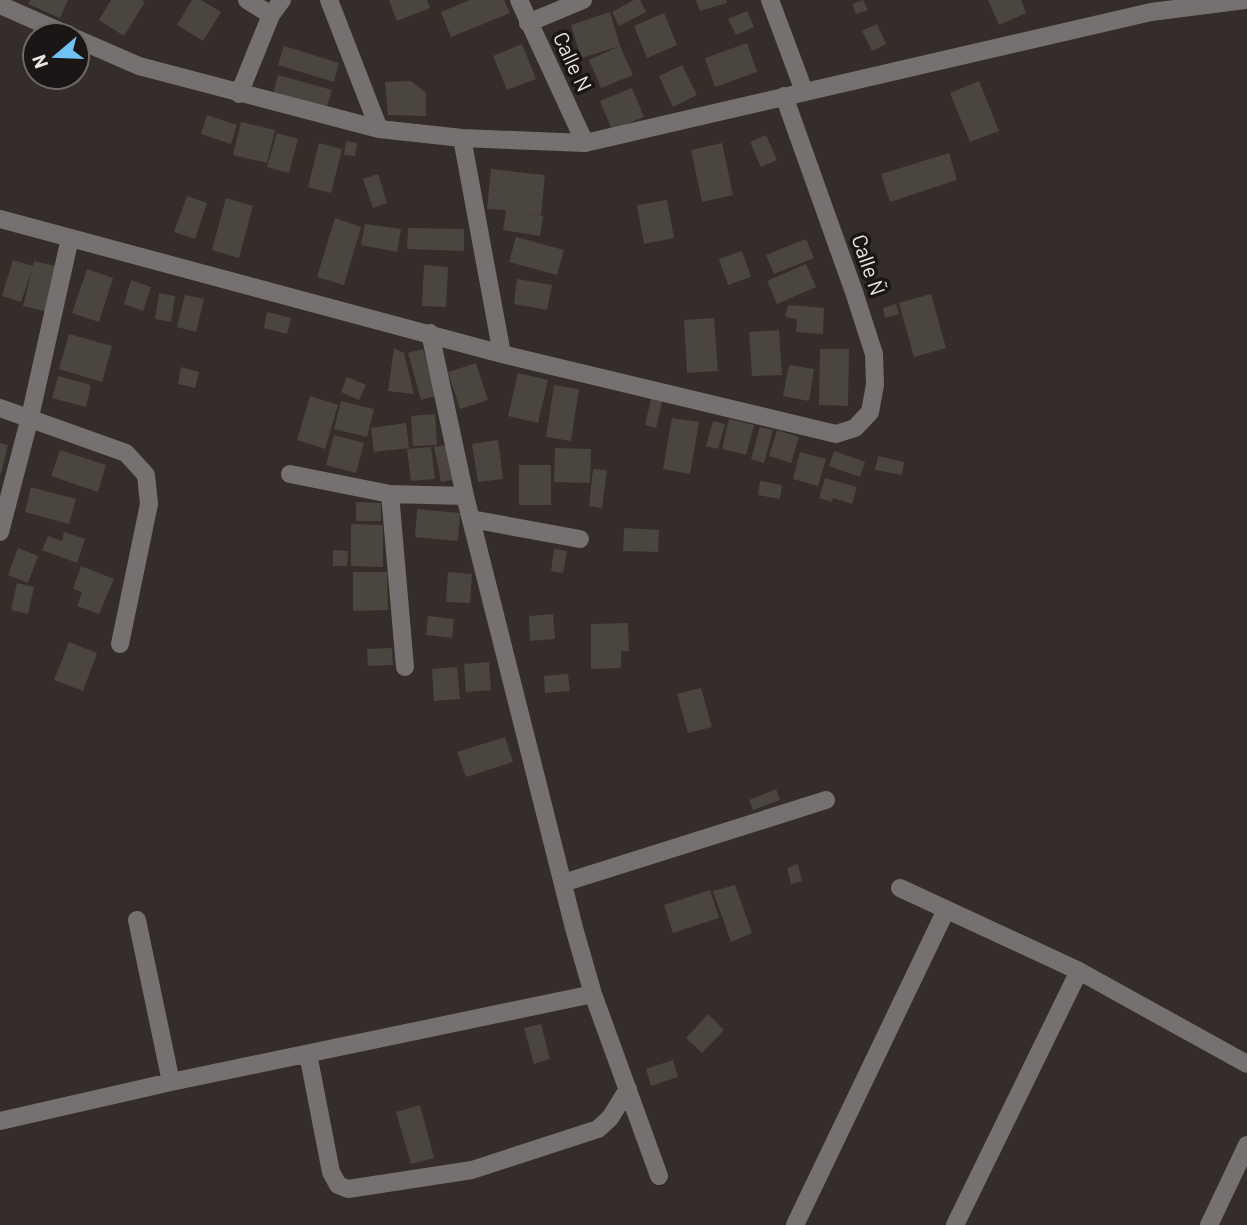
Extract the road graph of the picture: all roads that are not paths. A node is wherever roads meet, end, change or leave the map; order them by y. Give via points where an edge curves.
1 (247, 0) edge
2 (282, 0) edge
3 (329, 0) edge
4 (519, 0) edge
5 (583, 0) edge
6 (770, 0) edge
7 (1245, 0) edge
8 (0, 5) edge
9 (1148, 6) edge
10 (271, 15) junction
11 (36, 21) edge
12 (528, 23) junction
13 (91, 45) edge
14 (804, 91) junction
15 (239, 94) junction
16 (784, 96) junction
17 (379, 129) junction
18 (462, 138) junction
19 (584, 143) junction
20 (0, 219) edge
21 (71, 237) junction
22 (430, 333) junction
23 (502, 354) junction
24 (0, 408) edge
25 (30, 417) junction
26 (290, 474) dead end
27 (390, 494) junction
28 (465, 496) junction
29 (471, 519) junction
30 (0, 532) edge
31 (580, 539) dead end
32 (120, 644) dead end
33 (405, 667) dead end
34 (826, 800) dead end
35 (563, 883) junction
36 (900, 888) dead end
37 (946, 910) junction
38 (137, 920) dead end
39 (1079, 971) junction
40 (593, 994) junction
41 (308, 1054) junction
42 (1247, 1064) edge
43 (171, 1082) junction
44 (628, 1089) junction
45 (0, 1121) edge
46 (1247, 1145) edge
47 (659, 1175) dead end
48 (794, 1225) edge
49 (955, 1225) edge
50 (1209, 1225) edge

1 - 10 street
2 - 10 street
3 - 17 street
4 - 12 street, Calle N
5 - 12 street
6 - 14 street
7 - 9 street
8 - 11 street
9 - 14 street
10 - 15 street
12 - 19 street, Calle N
13 - 15 street via 139,66
14 - 16 street
15 - 17 street
16 - 19 street
16 - 23 street, Calle Ñ via 874,354 870,412 855,428 836,434
17 - 18 street
18 - 19 street
18 - 23 street
20 - 21 street
21 - 22 street
21 - 25 street
22 - 23 street
22 - 28 street
24 - 25 street
25 - 30 street
25 - 32 street via 125,453 146,475 149,504
26 - 27 street
27 - 28 street
27 - 33 street
28 - 29 street
29 - 31 street
29 - 35 street
34 - 35 street
35 - 40 street
36 - 37 street
37 - 39 street
37 - 48 street
38 - 43 street
39 - 42 street
39 - 49 street
40 - 41 street
40 - 44 street
41 - 43 street
41 - 44 street via 331,1172 338,1185 348,1189 472,1170 598,1129
43 - 45 street
44 - 47 street
46 - 50 street

